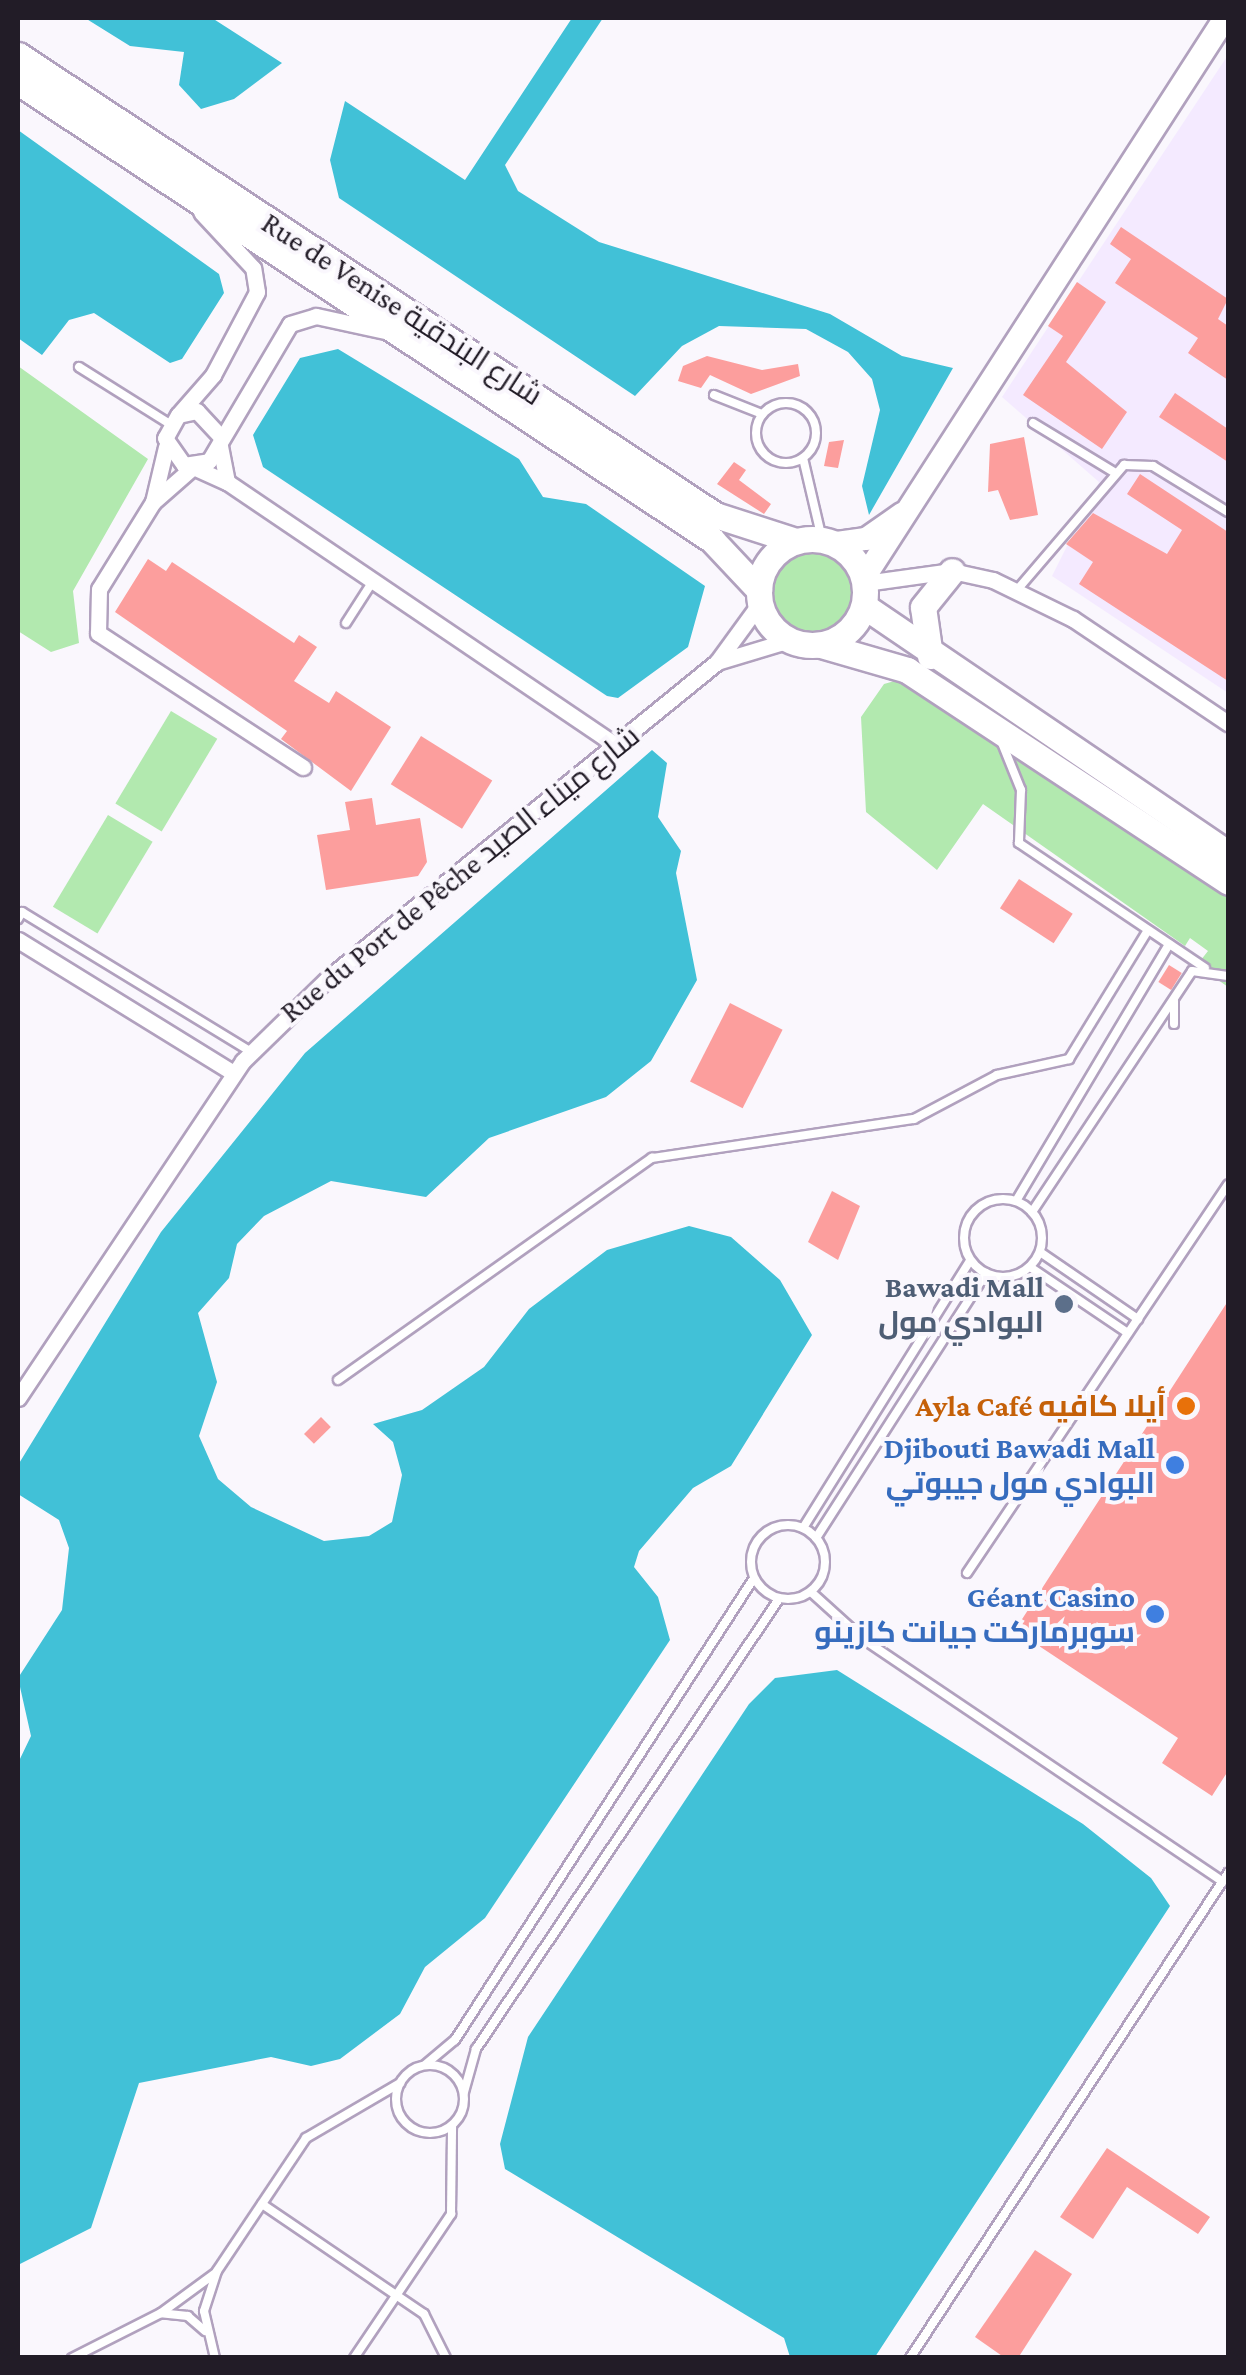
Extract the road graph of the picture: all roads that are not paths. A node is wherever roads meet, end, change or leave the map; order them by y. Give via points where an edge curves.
1 (1225, 18) edge
2 (18, 55) edge
3 (18, 82) edge
4 (184, 194) junction
5 (392, 332) junction
6 (79, 367) dead end
7 (714, 395) dead end
8 (762, 414) junction
9 (174, 420) junction
10 (1033, 423) dead end
11 (220, 442) junction
12 (166, 446) junction
13 (804, 458) junction
14 (193, 466) junction
15 (1114, 472) junction
16 (228, 482) junction
17 (153, 502) junction
18 (916, 502) junction
19 (1228, 512) edge
20 (818, 541) junction
21 (952, 571) junction
22 (373, 581) junction
23 (1017, 590) junction
24 (864, 591) junction
25 (759, 596) junction
26 (346, 623) dead end
27 (790, 640) junction
28 (821, 644) junction
29 (930, 656) junction
30 (717, 662) junction
31 (1228, 723) edge
32 (995, 730) junction
33 (617, 746) junction
34 (303, 767) dead end
35 (1228, 853) edge
36 (1228, 882) edge
37 (18, 918) edge
38 (1148, 930) junction
39 (18, 940) edge
40 (1169, 944) junction
41 (1205, 968) junction
42 (1228, 976) edge
43 (1174, 1001) junction
44 (1174, 1024) dead end
45 (251, 1052) junction
46 (232, 1073) junction
47 (1228, 1184) edge
48 (1016, 1201) junction
49 (1032, 1212) junction
50 (1040, 1252) junction
51 (969, 1262) junction
52 (1030, 1267) junction
53 (986, 1273) junction
54 (1138, 1319) junction
55 (1128, 1333) junction
56 (338, 1380) dead end
57 (18, 1398) edge
58 (802, 1528) junction
59 (816, 1538) junction
60 (967, 1573) dead end
61 (754, 1578) junction
62 (811, 1592) junction
63 (779, 1599) junction
64 (1228, 1873) edge
65 (1223, 1882) junction
66 (426, 2064) junction
67 (400, 2083) junction
68 (464, 2092) junction
69 (452, 2126) junction
70 (262, 2204) junction
71 (217, 2271) junction
72 (398, 2294) junction
73 (161, 2313) junction
74 (205, 2332) junction
75 (72, 2358) edge
76 (215, 2358) edge
77 (354, 2358) edge
78 (446, 2358) edge
79 (910, 2358) edge

1 - 18 main road
2 - 20 main road, Rue de Venise شارع البندقية via 715,515
3 - 4 main road, Rue de Venise شارع البندقية
4 - 5 main road, Rue de Venise شارع البندقية
4 - 9 street via 252,268 256,292 213,375
5 - 11 street via 316,316 290,324
5 - 25 main road, Rue de Venise شارع البندقية via 712,540
6 - 9 lane
7 - 8 lane
8 - 13 lane via 761,450 776,462
8 - 13 lane via 780,403 808,412 817,431
9 - 11 street via 206,414
9 - 12 street
10 - 15 lane
11 - 14 street
11 - 16 street
12 - 14 street
12 - 17 street
13 - 20 lane
14 - 16 street
14 - 17 street
15 - 19 lane via 1153,466
15 - 23 lane
16 - 22 street
17 - 34 street via 99,589 98,632
18 - 20 main road via 876,534
18 - 24 main road
20 - 24 main road
20 - 25 main road via 768,562
21 - 23 street
21 - 24 street
21 - 29 main road via 922,608
22 - 26 lane
22 - 33 street
23 - 31 street
24 - 28 main road via 850,629
24 - 29 main road
25 - 27 main road
25 - 30 street, Rue du Port de Pêche شارع ميناء الصيد
27 - 28 main road
27 - 30 street, Rue du Port de Pêche شارع ميناء الصيد
28 - 32 main road via 907,670
29 - 35 main road
30 - 33 street, Rue du Port de Pêche شارع ميناء الصيد
32 - 36 main road
32 - 38 lane via 1022,790 1019,844
33 - 45 street, Rue du Port de Pêche شارع ميناء الصيد via 327,979
37 - 45 lane via 22,912
38 - 40 lane
38 - 56 lane via 1069,1059 997,1075 914,1120 652,1158
39 - 46 street
40 - 41 lane
40 - 48 lane
41 - 42 lane
41 - 43 lane
43 - 44 lane
43 - 49 lane
45 - 46 street, Rue du Port de Pêche شارع ميناء الصيد
46 - 57 street, Rue du Port de Pêche شارع ميناء الصيد
47 - 54 lane
48 - 49 lane
48 - 51 lane via 999,1199 970,1217
49 - 50 lane
50 - 52 lane
50 - 54 lane
51 - 53 lane
51 - 58 lane
52 - 53 lane
52 - 55 lane
53 - 59 lane
54 - 55 lane
55 - 60 lane
58 - 59 lane
58 - 61 lane via 766,1532 752,1553
59 - 62 lane via 825,1560
61 - 63 lane
61 - 66 lane via 454,2040
62 - 63 lane
62 - 65 lane via 862,1639
63 - 68 lane via 476,2049
64 - 65 lane
65 - 79 lane
66 - 67 lane
66 - 68 lane via 454,2074
67 - 69 lane via 396,2106 408,2126 430,2134
67 - 70 lane via 377,2104 316,2126
68 - 69 lane
69 - 72 lane via 451,2214
70 - 71 lane
70 - 72 lane
71 - 73 lane
71 - 74 lane
72 - 77 lane
72 - 78 lane via 424,2314
73 - 74 lane via 188,2316
73 - 75 lane
74 - 76 lane

